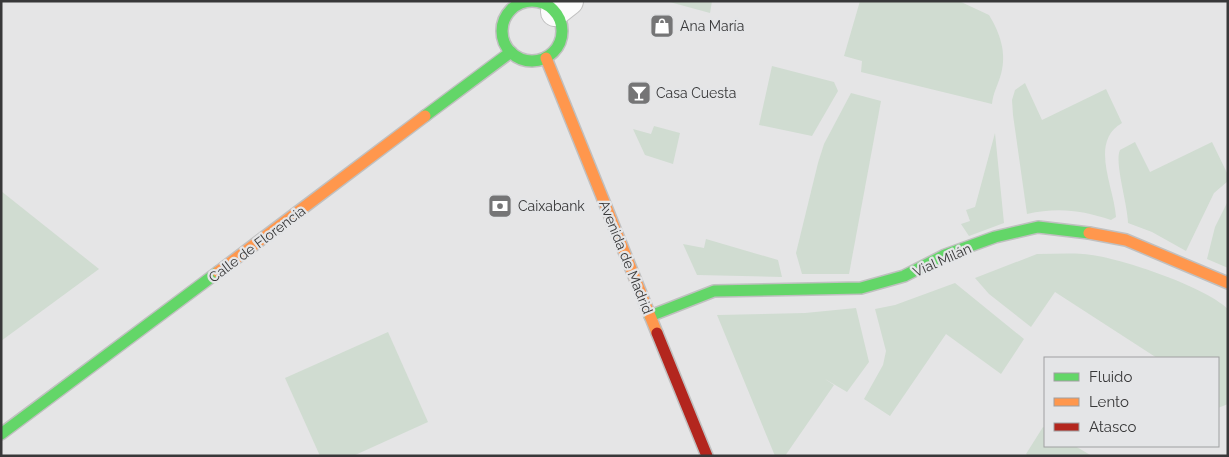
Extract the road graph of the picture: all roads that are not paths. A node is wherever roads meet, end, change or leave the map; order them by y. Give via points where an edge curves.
1 (520, 2) edge
2 (562, 7) edge
3 (511, 52) junction
4 (546, 58) junction
5 (1228, 283) edge
6 (650, 316) junction
7 (1, 434) edge
8 (708, 456) edge

1 - 2 street via 534,1
1 - 3 street via 511,10 504,26 505,43
2 - 4 street via 560,43
3 - 4 street via 522,59
3 - 7 street, Calle de Florencia
4 - 6 street, Avenida de Madrid
5 - 6 street, Vial Milán via 1126,240 1067,229 1038,228 995,237 904,276 861,288 714,291
6 - 8 street, Avenida de Madrid

